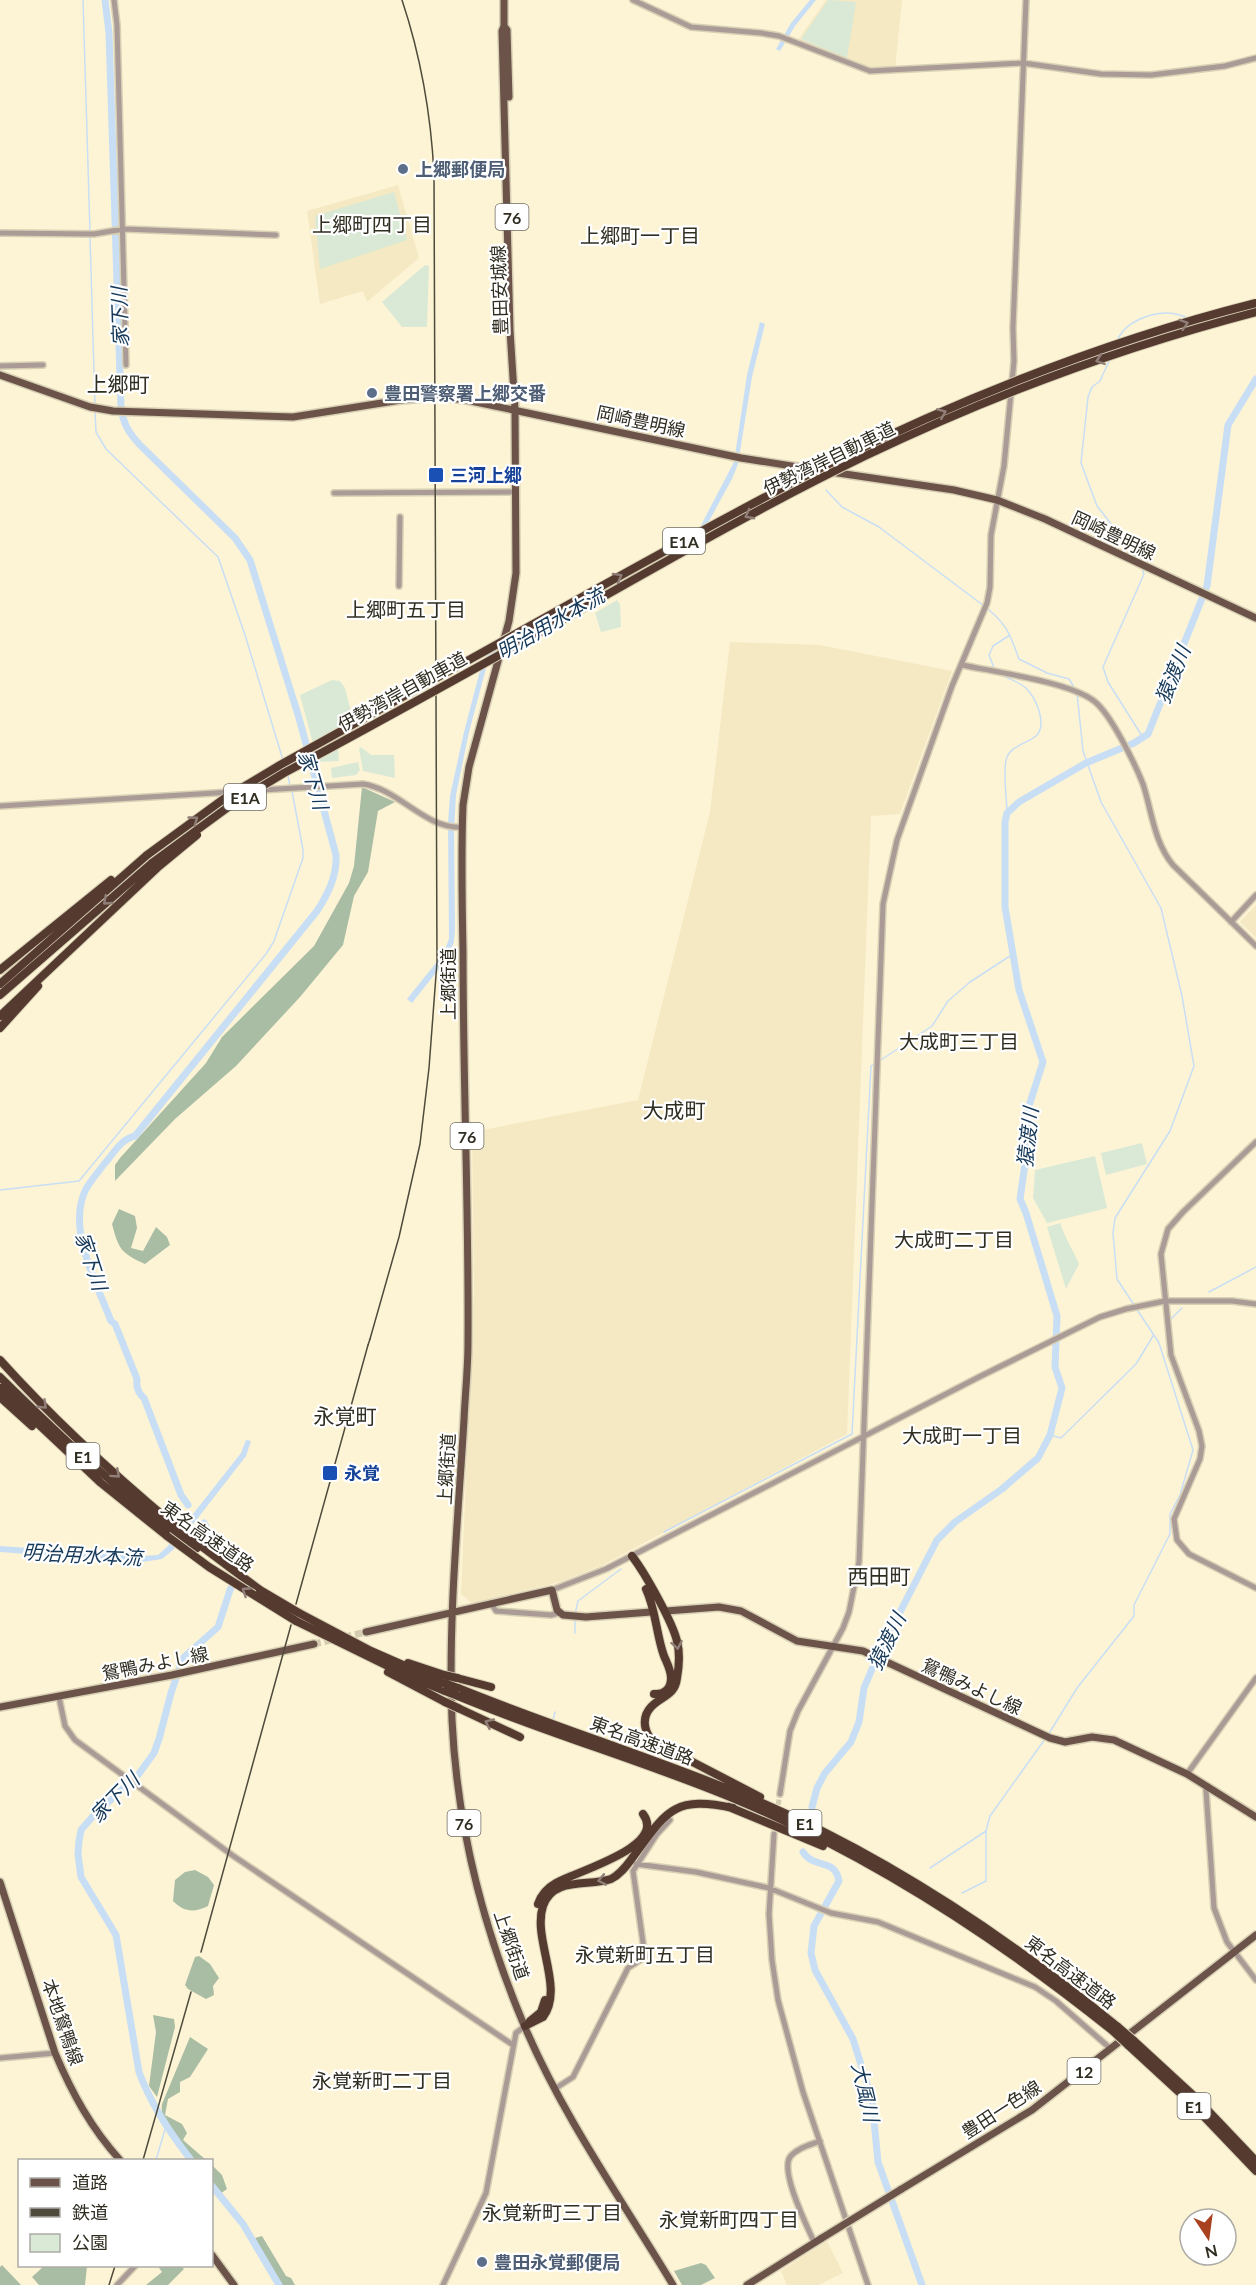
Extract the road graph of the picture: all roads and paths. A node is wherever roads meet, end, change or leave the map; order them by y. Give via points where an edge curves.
1 (114, 0) edge
2 (504, 0) edge
3 (633, 0) edge
4 (1026, 0) edge
5 (1256, 58) edge
6 (1023, 63) junction
7 (124, 229) junction
8 (0, 233) edge
9 (276, 235) dead end
10 (1256, 303) edge
11 (1256, 312) edge
12 (43, 365) dead end
13 (126, 365) dead end
14 (0, 366) edge
15 (0, 375) edge
16 (515, 409) junction
17 (516, 492) junction
18 (333, 493) dead end
19 (997, 500) junction
20 (400, 517) dead end
21 (399, 586) dead end
22 (510, 610) joint
23 (1256, 618) edge
24 (962, 665) junction
25 (344, 741) junction
26 (0, 806) edge
27 (459, 828) junction
28 (147, 855) junction
29 (1256, 895) edge
30 (1231, 922) junction
31 (79, 941) junction
32 (1256, 946) edge
33 (0, 970) edge
34 (0, 984) edge
35 (0, 995) edge
36 (0, 1016) edge
37 (0, 1028) edge
38 (1256, 1142) edge
39 (1165, 1301) junction
40 (1256, 1304) edge
41 (0, 1361) edge
42 (0, 1377) edge
43 (0, 1388) edge
44 (0, 1397) edge
45 (864, 1436) junction
46 (123, 1502) junction
47 (170, 1530) junction
48 (632, 1556) junction
49 (1256, 1588) edge
50 (552, 1590) junction
51 (491, 1603) junction
52 (666, 1611) dead end
53 (453, 1612) junction
54 (651, 1612) dead end
55 (559, 1613) junction
56 (366, 1632) tunnel mouth
57 (314, 1644) tunnel mouth
58 (834, 1646) junction
59 (375, 1660) junction
60 (1256, 1678) edge
61 (444, 1683) junction
62 (491, 1687) dead end
63 (458, 1692) junction
64 (653, 1696) dead end
65 (59, 1697) junction
66 (0, 1707) edge
67 (520, 1737) dead end
68 (1186, 1774) junction
69 (1208, 1786) junction
70 (780, 1794) tunnel mouth
71 (700, 1798) dead end
72 (733, 1808) junction
73 (643, 1814) dead end
74 (1256, 1817) edge
75 (670, 1820) dead end
76 (774, 1834) dead end
77 (848, 1845) junction
78 (636, 1864) junction
79 (893, 1878) junction
80 (0, 1882) edge
81 (769, 1888) junction
82 (1256, 1935) edge
83 (1235, 1952) junction
84 (1256, 1980) edge
85 (525, 2026) junction
86 (1115, 2029) junction
87 (1131, 2042) junction
88 (513, 2045) junction
89 (1111, 2049) junction
90 (55, 2053) junction
91 (0, 2058) edge
92 (555, 2088) junction
93 (820, 2141) junction
94 (119, 2159) edge
95 (1256, 2161) edge
96 (1256, 2171) edge
97 (814, 2242) junction
98 (213, 2256) edge
99 (133, 2267) edge
100 (117, 2285) edge
101 (234, 2285) edge
102 (443, 2285) edge
103 (673, 2285) edge
104 (747, 2285) edge
105 (868, 2285) edge

1 - 7 street
2 - 16 main road, 豊田安城線 / 76
3 - 6 street via 692,27 784,38 870,71
4 - 6 street
5 - 6 street via 1151,75 1101,74
6 - 19 street via 1014,361
7 - 8 street via 94,234
7 - 9 street
7 - 13 street
28 -> 10 highway, 伊勢湾岸自動車道 / E1A, bridge via 225,798 280,765 821,468 948,410 1070,361
11 -> 25 highway, 伊勢湾岸自動車道 / E1A, bridge via 1074,369 867,455 734,523
12 - 14 street
15 - 16 main road, 岡崎豊明線 via 113,411 293,417 440,397
16 - 17 main road, 豊田安城線 / 76
16 - 19 main road, 岡崎豊明線 via 737,457 943,488
17 - 18 street
17 - 22 main road, 豊田安城線 / 76 via 516,573
19 - 23 main road, 岡崎豊明線
19 - 24 street via 987,603
20 - 21 street
22 - 27 main road, 上郷街道 / 76, bridge via 469,767
24 - 30 street via 1052,684 1088,697 1101,707 1142,783 1164,855
24 - 45 street via 897,840 883,904
25 - 31 highway, bridge via 193,838
25 -> 35 highway, 伊勢湾岸自動車道 / E1A, bridge via 260,787 174,845
26 - 27 street via 354,784 377,787 447,828
27 - 53 main road, 上郷街道 / 76 via 468,1347
28 - 33 highway
28 - 34 highway, 伊勢湾岸自動車道 / E1A
29 - 30 street
30 - 32 street
31 - 36 highway
31 - 37 highway
38 - 39 street via 1168,1229 1161,1254
39 - 40 street
39 - 45 street via 1100,1317
39 - 49 street via 1171,1355 1202,1446 1200,1460 1174,1519 1177,1540 1189,1554
41 -> 47 highway
42 - 47 highway, 東名高速道路 / E1 via 92,1465
43 - 46 highway, 東名高速道路 / E1
44 - 46 highway
45 - 48 street
45 - 58 street via 859,1562 849,1612
46 - 47 highway, 東名高速道路 / E1
59 -> 47 highway, 東名高速道路 / E1, bridge via 296,1621 209,1567
47 - 61 highway, 東名高速道路 / E1, bridge via 299,1613
48 - 50 street
48 - 64 highway via 650,1597 659,1642 671,1672 671,1684 664,1693
48 -> 77 highway via 674,1632 678,1648 676,1683 669,1696 648,1712 645,1728 649,1737
50 - 51 main road
50 - 55 main road
51 - 53 main road
51 - 55 street via 496,1611
52 - 58 main road, 鴛鴨みよし線 via 730,1608 797,1641
53 - 56 main road
53 - 85 main road, 上郷街道 / 76 via 452,1718 461,1805 495,1950
54 - 55 main road via 575,1617
57 - 65 main road, 鴛鴨みよし線
58 - 68 main road, 鴛鴨みよし線 via 873,1656 1050,1738 1065,1742 1092,1737 1114,1740
58 - 70 street via 790,1731
59 - 61 highway, 東名高速道路 / E1
67 -> 59 highway, bridge via 445,1702 383,1669
60 - 68 street
61 - 62 highway, bridge via 457,1678
61 - 63 highway, 東名高速道路 / E1, bridge
63 - 77 highway, 東名高速道路 / E1 via 695,1775
63 - 79 highway, 東名高速道路 / E1 via 735,1799
65 - 66 main road, 鴛鴨みよし線
65 - 88 street via 68,1732 75,1740 289,1895
68 - 69 main road, 鴛鴨みよし線
69 - 74 main road, 鴛鴨みよし線
69 - 83 street via 1214,1908 1223,1934
71 - 72 highway
72 - 79 highway
72 -> 85 highway via 702,1803 678,1807 659,1822 617,1875 565,1886 547,1897 541,1920 550,2003 543,2017
73 - 85 highway via 646,1830 635,1845 558,1882 542,1896 536,1923 545,2000 541,2012
75 - 78 street
76 - 81 street
77 - 86 highway, 東名高速道路 / E1 via 985,1927 1057,1978
78 - 81 street
78 - 92 street via 633,1875 645,1957 628,1968 573,2077
79 - 86 highway, 東名高速道路 / E1 via 1020,1959
80 - 90 main road, 本地鴛鴨線
81 - 89 street via 831,1913 878,1922 1035,1987
81 - 93 street via 778,2000
82 - 83 main road, 豊田一色線 / 12
83 - 84 street
83 - 89 main road, 豊田一色線 / 12
85 - 88 street via 516,2033
85 - 92 main road, 上郷街道 / 76
86 - 87 highway, 東名高速道路 / E1, bridge
87 - 95 highway, 東名高速道路 / E1 via 1196,2098
87 - 96 highway, 東名高速道路 / E1
88 - 102 street via 486,2193
89 - 97 main road, 豊田一色線 / 12, bridge via 1032,2110
90 - 91 street
90 - 94 main road, 本地鴛鴨線 via 86,2115
92 - 103 main road, 上郷街道 / 76
93 - 97 street via 795,2152 788,2164 791,2183
93 - 105 street
97 - 104 main road, 豊田一色線 / 12
98 - 101 main road
99 - 100 street

